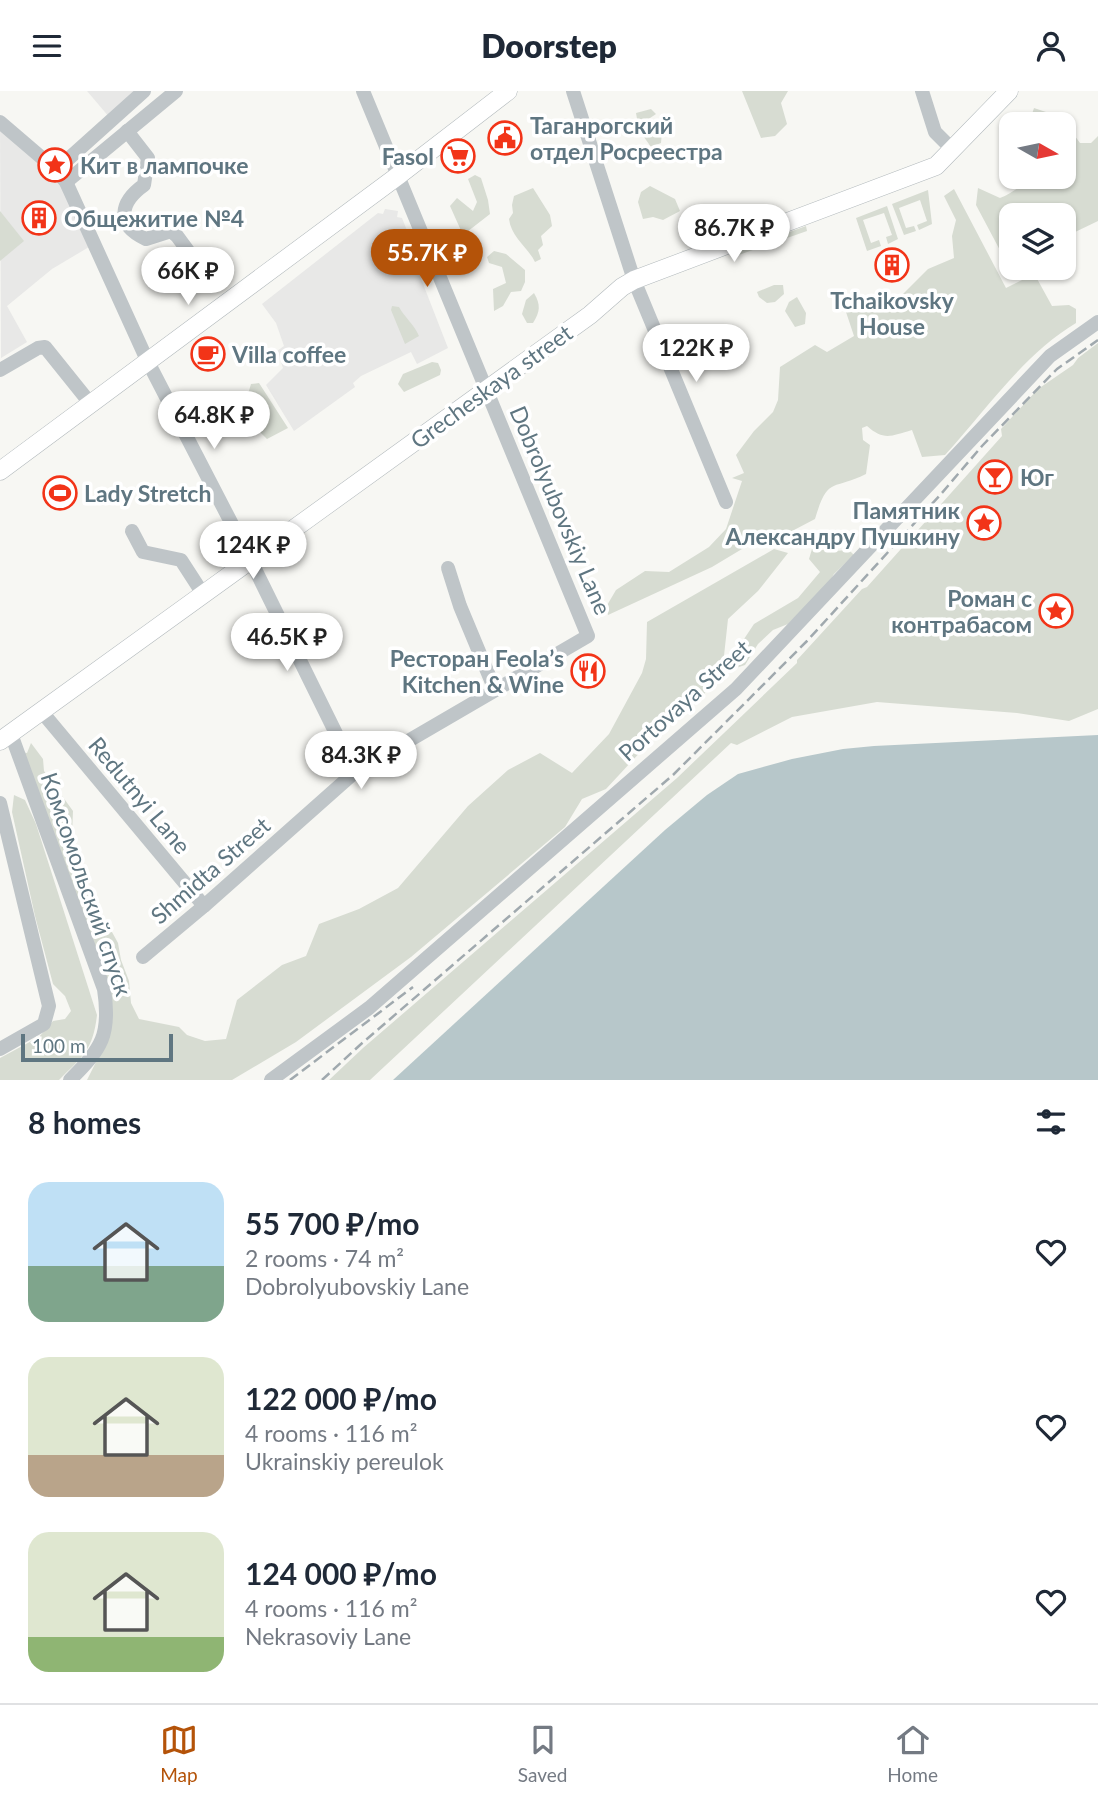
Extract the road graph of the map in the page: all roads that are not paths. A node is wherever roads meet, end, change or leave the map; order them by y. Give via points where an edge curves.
1 (144, 91) edge
2 (176, 91) edge
3 (363, 91) edge
4 (508, 91) edge
5 (573, 91) edge
6 (922, 91) edge
7 (1009, 91) edge
8 (0, 122) edge
9 (127, 131) junction
10 (953, 150) junction
11 (56, 170) junction
12 (400, 175) junction
13 (66, 182) junction
14 (191, 255) dead end
15 (634, 280) junction
16 (1098, 322) edge
17 (147, 360) junction
18 (2, 368) edge
19 (486, 390) junction
20 (90, 403) junction
21 (0, 471) edge
22 (726, 502) dead end
23 (132, 531) dead end
24 (250, 559) junction
25 (449, 568) dead end
26 (203, 594) junction
27 (588, 636) joint
28 (495, 691) junction
29 (42, 712) junction
30 (6, 738) edge
31 (355, 772) junction
32 (0, 803) edge
33 (204, 906) junction
34 (142, 957) dead end
35 (0, 1049) edge
36 (70, 1080) edge
37 (271, 1080) edge

1 - 11 street
2 - 9 street
3 - 12 street, Dobrolyubovskiy Lane
4 - 12 main road
5 - 15 street
6 - 10 street via 935,132
7 - 10 main road, Grecheskaya street
8 - 11 street
9 - 13 street
9 - 14 street via 148,158 144,185 124,205 127,222 135,234 146,239 171,231
10 - 15 main road, Grecheskaya street via 928,170
11 - 13 street
12 - 17 main road
12 - 19 street, Dobrolyubovskiy Lane
13 - 17 street
15 - 19 main road, Grecheskaya street
15 - 22 street
16 - 37 street, Portovaya Street via 1050,356 736,689 369,1008
17 - 20 main road
17 - 24 street
18 - 20 street via 45,347
19 - 24 main road, Grecheskaya street
19 - 27 street, Dobrolyubovskiy Lane
20 - 21 main road
23 - 26 street via 144,552 181,560
24 - 26 main road, Grecheskaya street
24 - 31 street
25 - 28 street
26 - 29 main road, Grecheskaya street
27 - 28 street, Shmidta Street
28 - 31 street, Shmidta Street
29 - 30 main road, Grecheskaya street
29 - 33 street, Redutnyi Lane
30 - 36 street, Комсомольский спуск via 104,989 107,1012 97,1053
31 - 33 street, Shmidta Street
32 - 35 street via 49,1006 44,1024
33 - 34 street, Shmidta Street

